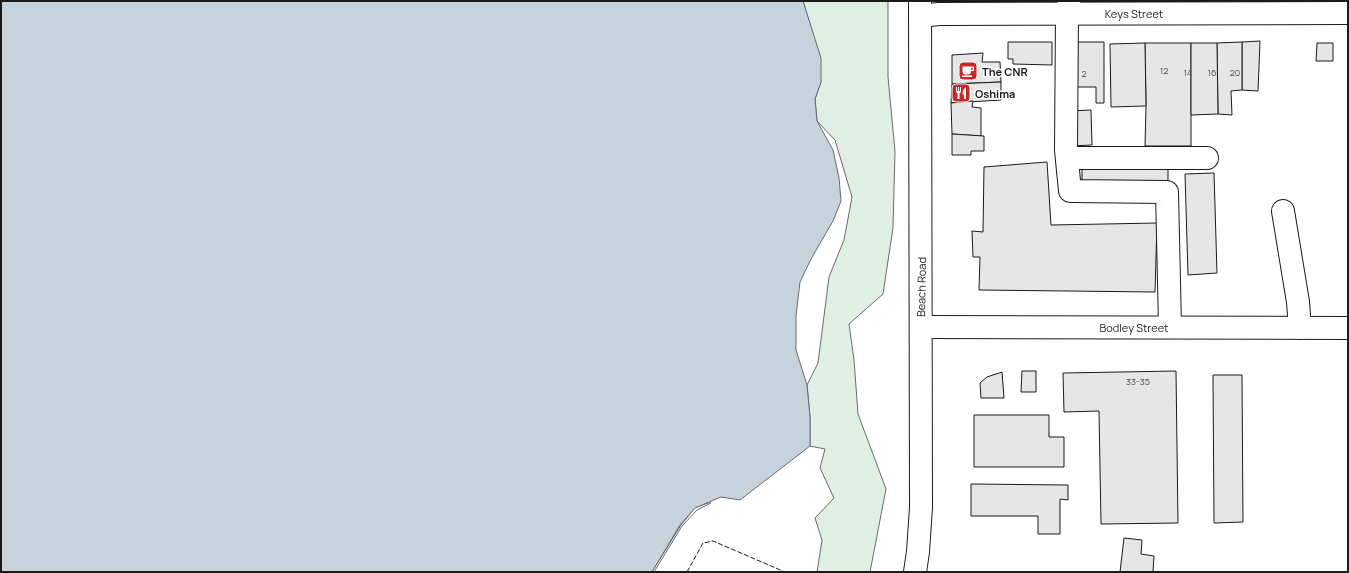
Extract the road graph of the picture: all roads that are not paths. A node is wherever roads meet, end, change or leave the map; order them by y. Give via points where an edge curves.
1 (1068, 7) edge
2 (920, 8) edge
3 (1348, 13) edge
4 (1067, 158) junction
5 (1207, 158) dead end
6 (1283, 211) dead end
7 (920, 327) junction
8 (1170, 327) junction
9 (1300, 328) junction
10 (1348, 328) edge
11 (915, 572) edge

1 - 2 street, Keys Street via 939,14
1 - 3 street, Keys Street
1 - 4 street
2 - 7 street, Beach Road
4 - 5 street
4 - 8 street via 1070,191 1167,192
6 - 9 street
7 - 8 street, Bodley Street
7 - 11 street, Beach Road via 921,507
8 - 9 street, Bodley Street
9 - 10 street, Bodley Street

